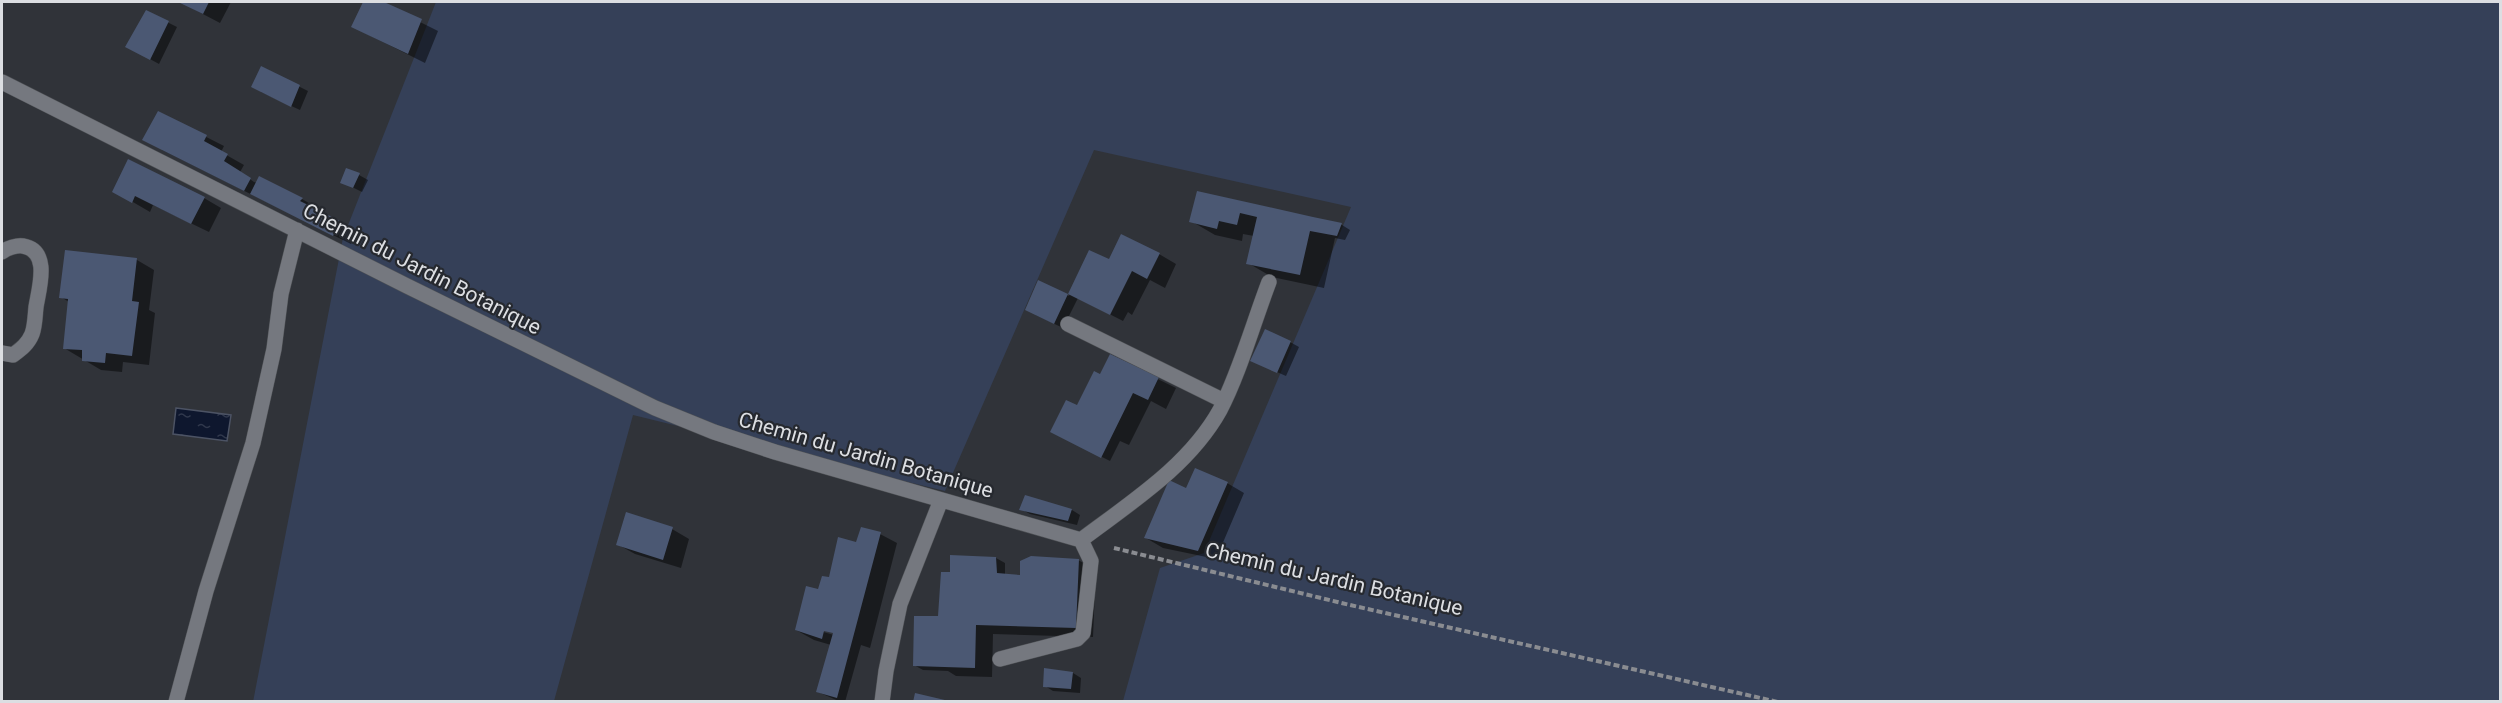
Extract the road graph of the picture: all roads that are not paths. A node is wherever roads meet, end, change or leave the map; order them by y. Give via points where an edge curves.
1 (2, 82) edge
2 (297, 230) junction
3 (2, 252) edge
4 (1269, 282) dead end
5 (1068, 324) dead end
6 (2, 353) edge
7 (1224, 401) junction
8 (941, 500) junction
9 (1081, 540) junction
10 (1000, 659) dead end
11 (176, 702) edge
12 (882, 702) edge

1 - 2 street, Chemin du Jardin Botanique
2 - 8 street, Chemin du Jardin Botanique via 675,416 714,432
2 - 11 street via 253,443
3 - 6 street via 21,245 32,249 42,268 32,334 26,346 13,355
4 - 7 street
5 - 7 street
7 - 9 street via 1177,464
8 - 9 street, Chemin du Jardin Botanique
8 - 12 street via 900,604
9 - 10 street via 1091,561 1083,633 1077,639

